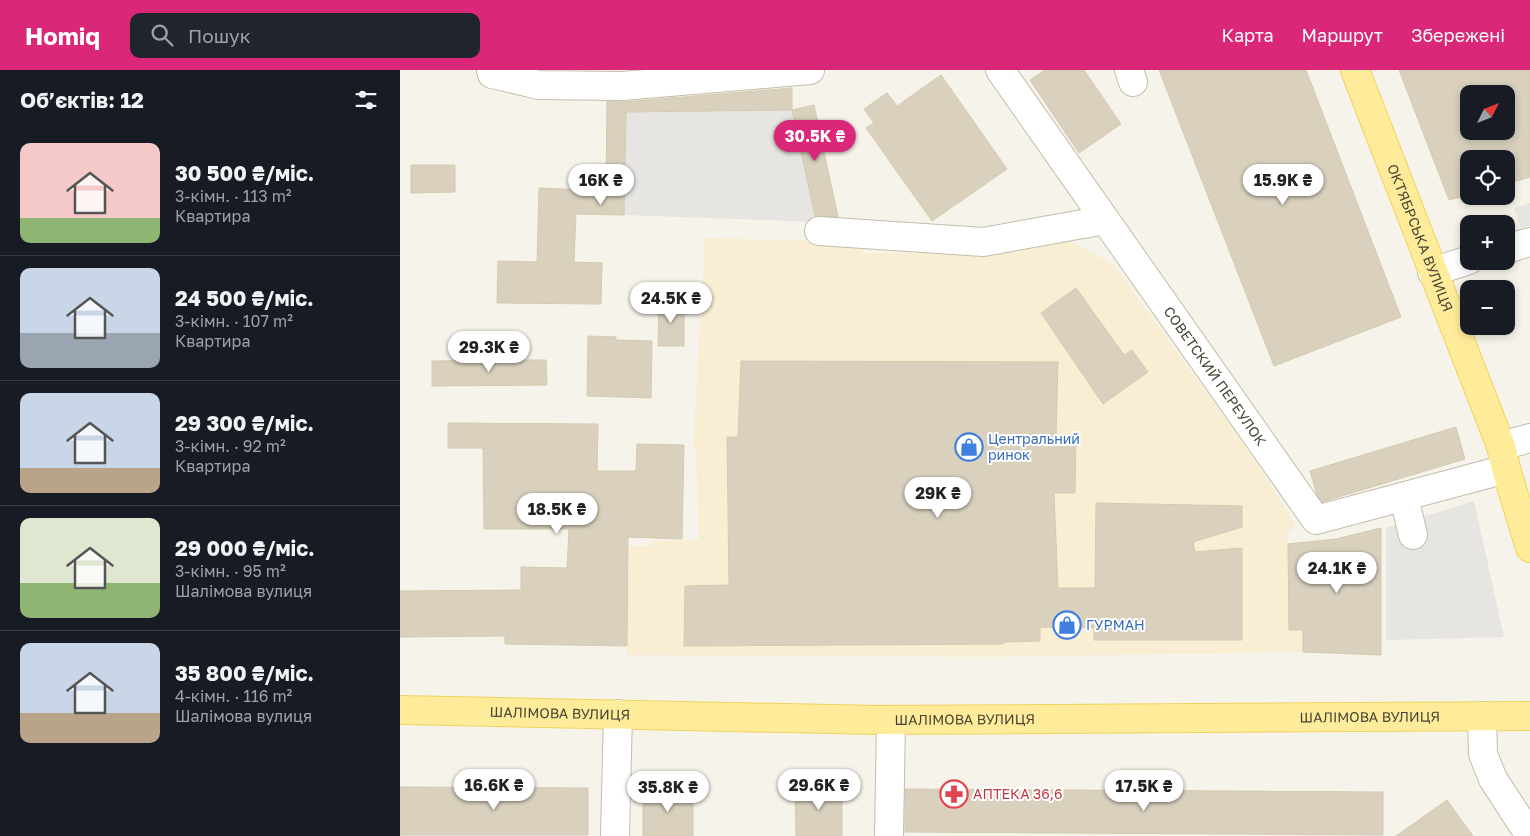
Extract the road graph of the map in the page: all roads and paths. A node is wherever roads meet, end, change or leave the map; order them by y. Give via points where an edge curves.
1 (491, 70) edge
2 (810, 70) edge
3 (1000, 70) edge
4 (1355, 70) edge
5 (1106, 220) junction
6 (819, 231) dead end
7 (1530, 242) edge
8 (1515, 246) edge
9 (1460, 263) edge
10 (1432, 272) junction
11 (1530, 438) edge
12 (1504, 458) junction
13 (1404, 497) junction
14 (1413, 535) dead end
15 (1530, 548) edge
16 (400, 710) edge
17 (618, 714) junction
18 (1482, 716) junction
19 (1530, 716) edge
20 (891, 720) junction
21 (615, 836) edge
22 (889, 836) edge
23 (1530, 836) edge

1 - 2 street via 492,74 539,85 622,86
3 - 5 street, СОВЕТСКИЙ ПЕРЕУЛОК
4 - 10 main road, ОКТЯБРСЬКА ВУЛИЦЯ
5 - 6 street via 983,242
5 - 13 street, СОВЕТСКИЙ ПЕРЕУЛОК via 1316,520
7 - 8 street
9 - 10 street
10 - 12 main road, ОКТЯБРСЬКА ВУЛИЦЯ
11 - 12 street, СОВЕТСКИЙ ПЕРЕУЛОК
12 - 13 street, СОВЕТСКИЙ ПЕРЕУЛОК
12 - 15 main road, ОКТЯБРСЬКА ВУЛИЦЯ
13 - 14 street
16 - 17 main road, ШАЛІМОВА ВУЛИЦЯ
17 - 20 main road, ШАЛІМОВА ВУЛИЦЯ
17 - 21 street
18 - 19 main road, ШАЛІМОВА ВУЛИЦЯ
18 - 20 main road, ШАЛІМОВА ВУЛИЦЯ
18 - 23 street via 1483,754 1493,779
20 - 22 street

